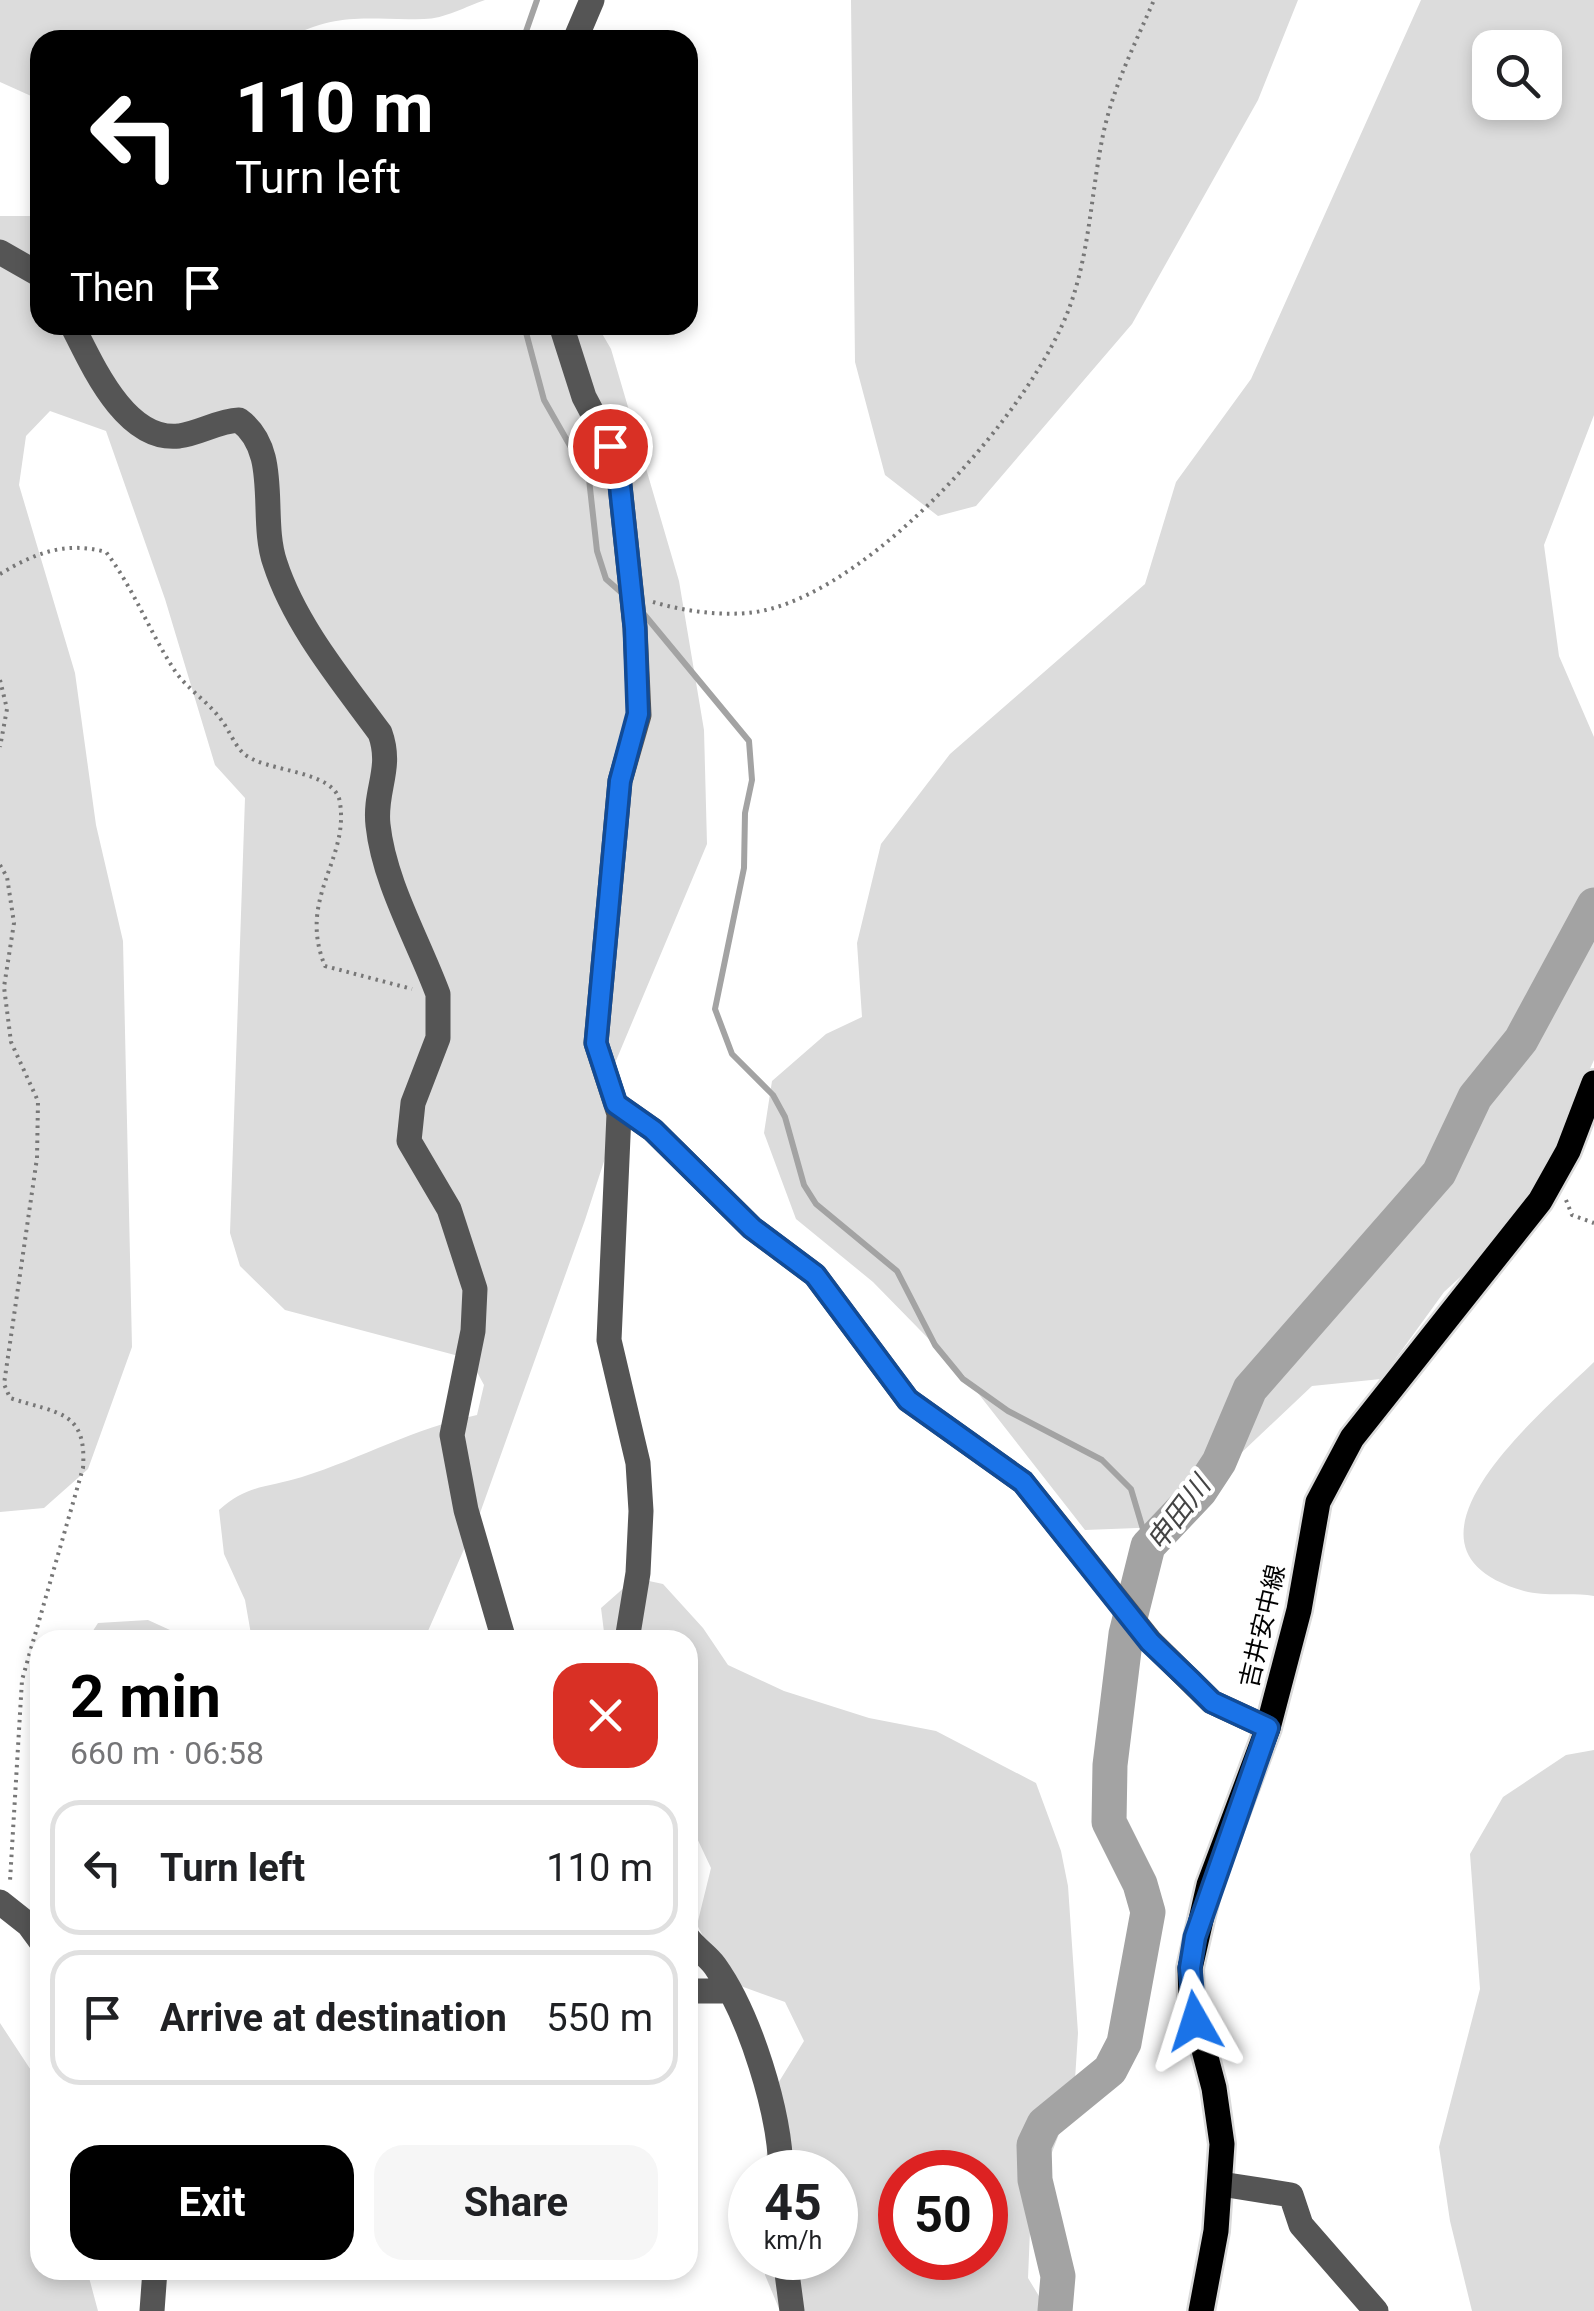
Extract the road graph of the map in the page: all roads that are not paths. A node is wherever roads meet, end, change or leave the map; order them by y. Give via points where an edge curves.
1 (592, 0) edge
2 (578, 30) edge
3 (0, 252) edge
4 (30, 269) edge
5 (78, 335) edge
6 (564, 335) edge
7 (1594, 1084) edge
8 (616, 1104) junction
9 (501, 1630) edge
10 (629, 1630) edge
11 (1268, 1728) junction
12 (4, 1904) edge
13 (30, 1930) edge
14 (698, 1948) edge
15 (698, 1991) edge
16 (728, 1992) junction
17 (781, 2150) edge
18 (1221, 2184) junction
19 (154, 2280) edge
20 (788, 2280) edge
21 (152, 2311) edge
22 (792, 2311) edge
23 (1201, 2311) edge
24 (1376, 2311) edge

1 - 2 street
3 - 4 street
5 - 9 street via 131,419 178,436 239,420 262,444 274,563 388,754 377,820 383,852 438,994 438,1038 412,1104 410,1141 449,1210 476,1289 452,1435
6 - 8 street via 619,476 631,588 638,714 620,781 596,1043
7 - 11 main road, 吉井安中線 via 1540,1200 1334,1468 1318,1502
8 - 10 street via 621,1152 609,1340 638,1464 641,1511
8 - 11 street via 653,1130 752,1228 815,1275 908,1400 1023,1482 1150,1642 1212,1702
11 - 18 main road, 吉井安中線 via 1210,1885 1190,1968 1190,2000 1218,2112
12 - 13 street
14 - 16 street
15 - 16 street
16 - 17 street via 769,2089
18 - 23 main road, 吉井安中線
18 - 24 street via 1291,2195 1301,2224
19 - 21 street
20 - 22 street

